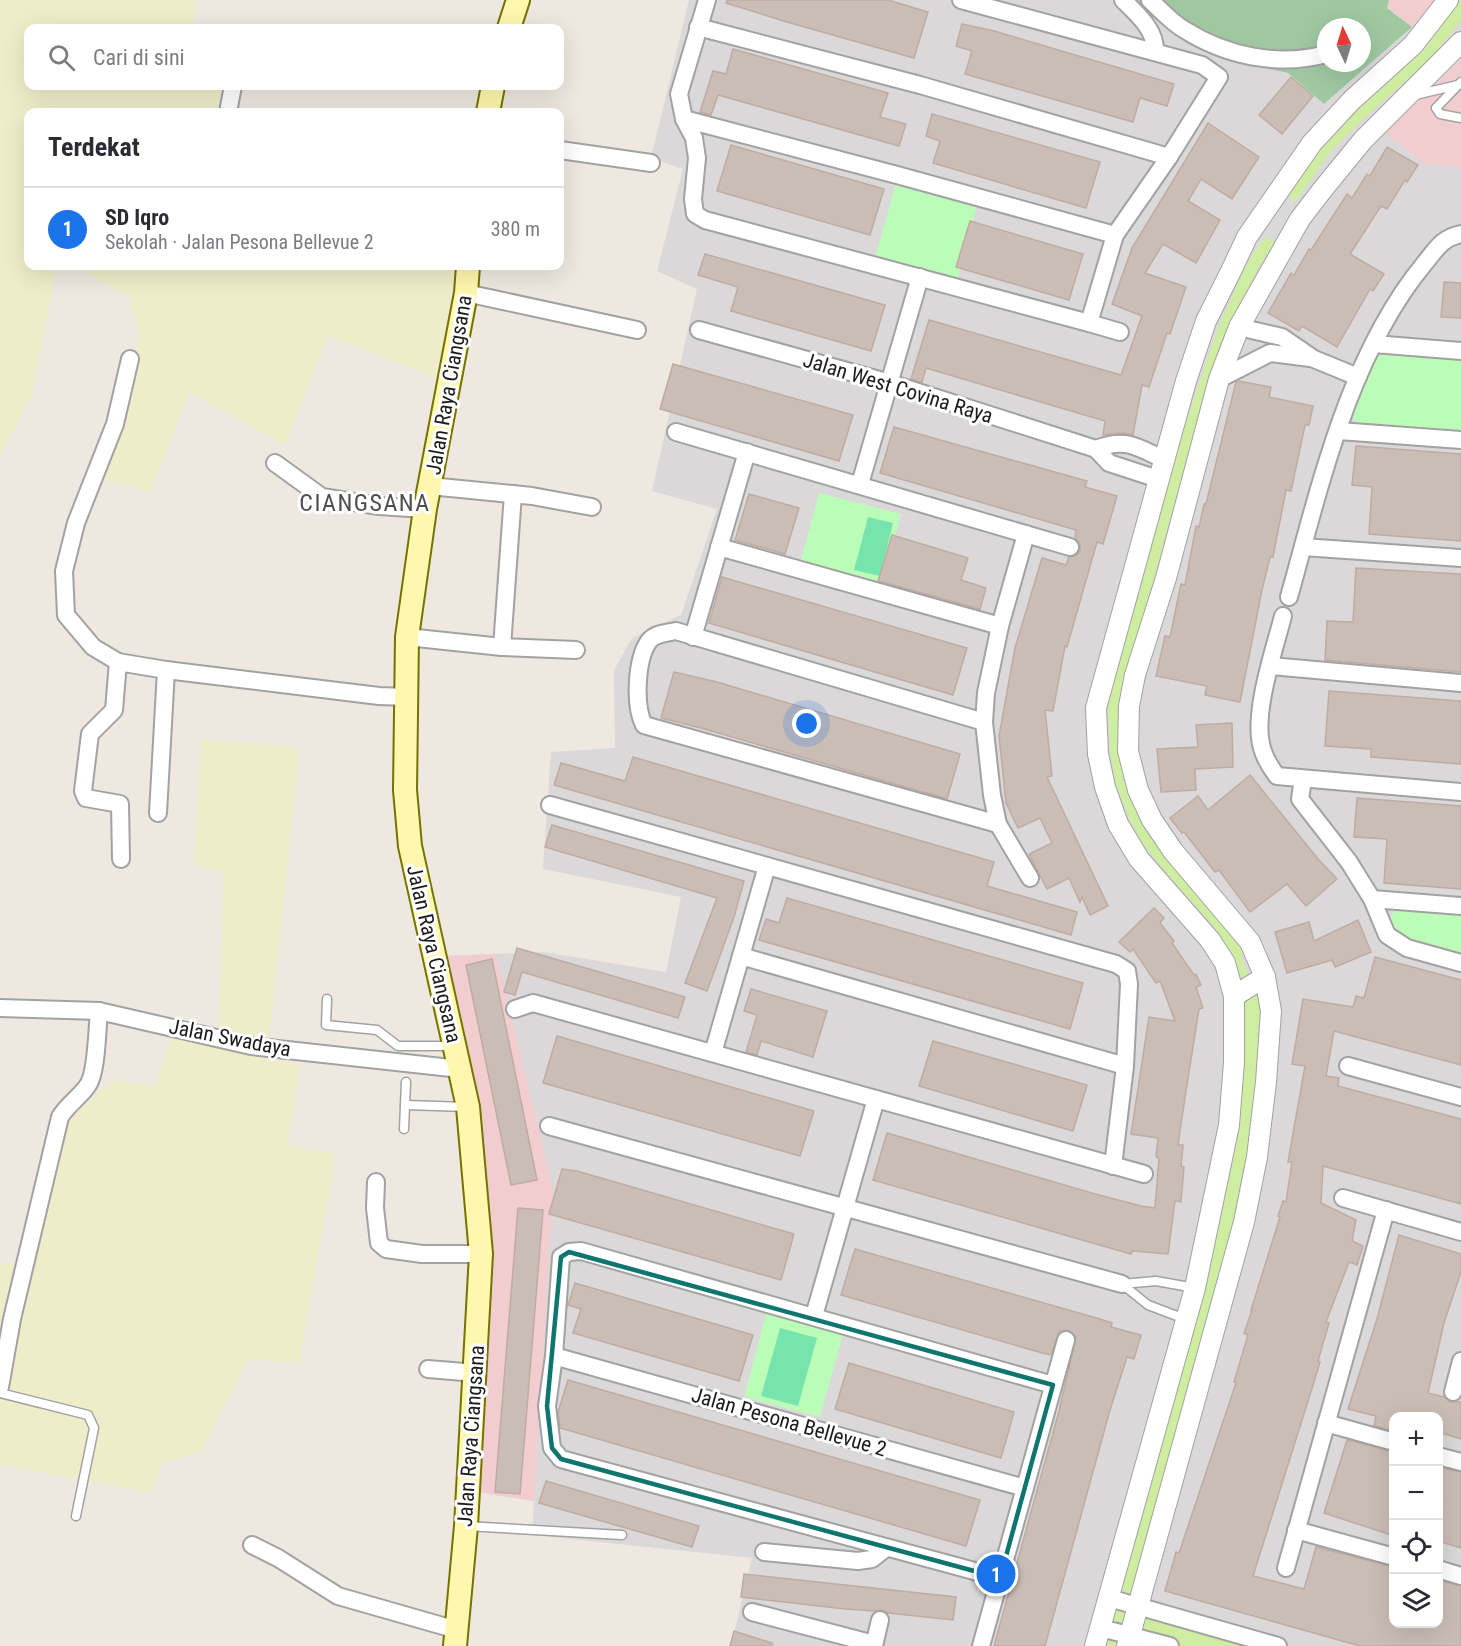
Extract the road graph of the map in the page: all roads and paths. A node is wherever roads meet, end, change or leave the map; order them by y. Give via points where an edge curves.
1 (518, 0) edge
2 (707, 0) edge
3 (961, 0) edge
4 (1124, 0) edge
5 (1150, 0) edge
6 (1446, 1) edge
7 (510, 24) edge
8 (698, 27) junction
9 (1461, 42) edge
10 (1155, 52) junction
11 (1317, 57) edge
12 (1460, 84) edge
13 (232, 90) edge
14 (492, 90) edge
15 (1405, 98) junction
16 (229, 108) edge
17 (489, 108) edge
18 (1461, 118) edge
19 (684, 119) junction
20 (564, 151) edge
21 (1169, 157) junction
22 (651, 163) dead end
23 (1272, 200) junction
24 (1300, 219) junction
25 (1461, 234) edge
26 (1115, 235) junction
27 (468, 270) edge
28 (921, 278) junction
29 (466, 293) junction
30 (1089, 323) junction
31 (1239, 327) junction
32 (638, 330) dead end
33 (699, 330) dead end
34 (1120, 332) dead end
35 (1374, 344) junction
36 (1461, 351) edge
37 (130, 359) dead end
38 (1314, 359) junction
39 (1358, 377) junction
40 (1219, 379) junction
41 (890, 383) junction
42 (1339, 431) junction
43 (676, 432) dead end
44 (1461, 440) edge
45 (1096, 449) junction
46 (747, 452) junction
47 (1163, 459) junction
48 (275, 463) dead end
49 (1158, 479) junction
50 (860, 484) junction
51 (430, 486) junction
52 (513, 494) junction
53 (592, 507) dead end
54 (425, 509) junction
55 (1026, 534) junction
56 (719, 547) junction
57 (1070, 547) dead end
58 (1303, 547) junction
59 (1461, 558) edge
60 (1289, 597) dead end
61 (1283, 616) dead end
62 (999, 626) junction
63 (407, 637) junction
64 (693, 637) junction
65 (502, 647) junction
66 (576, 650) dead end
67 (118, 662) junction
68 (1270, 666) junction
69 (166, 670) junction
70 (1461, 682) edge
71 (408, 697) junction
72 (984, 722) junction
73 (1303, 779) junction
74 (1461, 792) edge
75 (550, 805) dead end
76 (158, 813) dead end
77 (998, 824) junction
78 (122, 859) dead end
79 (767, 866) junction
80 (1029, 878) dead end
81 (1372, 899) junction
82 (1461, 906) edge
83 (741, 956) junction
84 (1461, 963) edge
85 (1266, 977) junction
86 (1234, 996) junction
87 (327, 999) dead end
88 (0, 1008) edge
89 (515, 1009) dead end
90 (99, 1011) junction
91 (456, 1046) junction
92 (713, 1053) junction
93 (1125, 1066) junction
94 (1348, 1066) dead end
95 (460, 1069) junction
96 (406, 1082) dead end
97 (1461, 1097) edge
98 (876, 1099) junction
99 (405, 1105) junction
100 (468, 1107) junction
101 (549, 1126) dead end
102 (404, 1129) dead end
103 (1113, 1166) junction
104 (1143, 1174) dead end
105 (376, 1182) dead end
106 (1343, 1198) dead end
107 (845, 1208) junction
108 (1386, 1210) junction
109 (1461, 1232) edge
110 (481, 1254) junction
111 (1122, 1284) junction
112 (1195, 1288) junction
113 (814, 1316) junction
114 (6, 1317) edge
115 (1185, 1319) junction
116 (1066, 1340) dead end
117 (554, 1356) junction
118 (1461, 1361) edge
119 (428, 1369) dead end
120 (476, 1372) junction
121 (1053, 1386) junction
122 (0, 1388) edge
123 (1453, 1392) dead end
124 (0, 1394) edge
125 (1326, 1423) junction
126 (1389, 1442) edge
127 (1443, 1457) edge
128 (1461, 1462) edge
129 (1025, 1488) junction
130 (76, 1516) dead end
131 (466, 1526) junction
132 (1296, 1530) junction
133 (622, 1535) dead end
134 (252, 1545) dead end
135 (886, 1548) junction
136 (764, 1552) dead end
137 (1389, 1556) edge
138 (1286, 1568) dead end
139 (1443, 1570) edge
140 (1461, 1575) edge
141 (1000, 1578) junction
142 (1109, 1598) junction
143 (1138, 1607) junction
144 (752, 1612) dead end
145 (880, 1620) dead end
146 (1098, 1637) edge
147 (456, 1638) edge
148 (1128, 1641) edge
149 (874, 1645) edge
150 (981, 1646) edge
151 (1170, 1646) edge
152 (1278, 1646) edge

1 - 7 main road
2 - 8 street
3 - 10 street
4 - 10 street via 1154,37
5 - 11 street via 1184,30 1240,53 1273,61
6 - 23 street via 1413,45 1352,100 1312,143
8 - 19 street via 679,94
8 - 21 street via 920,85
9 - 15 street
10 - 21 street via 1202,65 1219,77
12 - 15 lane
12 - 18 lane via 1436,108 1440,114
13 - 16 street
14 - 17 main road
15 - 24 street via 1364,140
19 - 26 street
19 - 28 street via 694,138 697,158 695,214 705,220
20 - 22 street
21 - 26 street
23 - 24 street
23 - 47 street via 1247,237 1206,321
24 - 31 street
25 - 35 street via 1445,238 1406,286
26 - 30 street
27 - 29 main road, Jalan Raya Ciangsana
28 - 30 street
28 - 41 street
29 - 32 street
29 - 51 main road, Jalan Raya Ciangsana
30 - 34 street
31 - 38 street via 1282,337
31 - 40 street
33 - 41 street, Jalan West Covina Raya
35 - 36 street
35 - 39 street
37 - 67 street via 115,424 76,523 64,571 66,615 93,647
38 - 39 street
38 - 40 street via 1270,352
39 - 42 street
40 - 85 street via 1166,578 1135,675 1128,751 1138,790 1152,820 1173,851 1250,942
41 - 45 street, Jalan West Covina Raya
41 - 50 street
42 - 44 street
42 - 58 street
43 - 46 street
45 - 47 street, Jalan West Covina Raya via 1113,442 1135,446
45 - 49 street, Jalan West Covina Raya via 1109,463
46 - 50 street
46 - 56 street
47 - 49 street
48 - 54 street via 322,497
49 - 86 street via 1096,708 1098,754 1118,824 1139,859 1210,940 1225,963
50 - 55 street
51 - 52 street
51 - 54 main road, Jalan Raya Ciangsana
52 - 53 street
52 - 65 street
54 - 63 main road, Jalan Raya Ciangsana
55 - 57 street
55 - 62 street
56 - 62 street
56 - 64 street
58 - 59 street
58 - 60 street
61 - 68 street
62 - 72 street
63 - 65 street
63 - 71 main road, Jalan Raya Ciangsana
64 - 72 street
64 - 77 street via 676,631 650,640 639,674 639,715 644,725
65 - 66 street
67 - 69 street
67 - 78 street via 114,710 90,734 83,791 86,798 120,804
68 - 70 street
68 - 73 street via 1259,717 1261,746 1267,764 1277,776
69 - 71 street
69 - 76 street
71 - 91 main road, Jalan Raya Ciangsana via 405,790 410,846
72 - 77 street
73 - 74 street
73 - 81 street via 1300,799
75 - 79 street
77 - 80 street
79 - 83 street
79 - 93 street via 1116,964 1127,971 1129,984
81 - 82 street
81 - 84 street via 1387,935 1407,948
83 - 92 street
83 - 93 street
85 - 86 street
85 - 143 street via 1271,1011 1257,1157 1244,1222
86 - 112 street via 1229,1125
87 - 91 lane via 326,1025 377,1030 399,1046
88 - 90 street, Jalan Swadaya
89 - 92 street via 533,1003
90 - 95 street, Jalan Swadaya via 251,1046
90 - 114 street via 93,1074 88,1086 60,1117
91 - 95 main road, Jalan Raya Ciangsana
92 - 98 street
93 - 103 street
94 - 97 street
95 - 100 main road, Jalan Raya Ciangsana
96 - 99 lane
98 - 103 street
98 - 107 street
99 - 100 lane
99 - 102 lane
100 - 110 main road, Jalan Raya Ciangsana
101 - 107 street
103 - 104 street
105 - 110 street via 379,1243 386,1249 422,1254
106 - 108 street
107 - 111 street
107 - 113 street
108 - 109 street
108 - 125 street
110 - 120 main road, Jalan Raya Ciangsana
111 - 112 lane via 1156,1281
111 - 115 lane via 1148,1305
112 - 115 street
113 - 117 street via 581,1251 569,1251 561,1257
113 - 121 street
114 - 122 street
115 - 142 street
116 - 121 street
117 - 129 street, Jalan Pesona Bellevue 2
117 - 135 street via 547,1406 552,1448 561,1459
118 - 123 street
119 - 120 street
120 - 131 main road, Jalan Raya Ciangsana
121 - 129 street
124 - 130 lane via 88,1415 93,1422
125 - 126 street
125 - 132 street
127 - 128 street
129 - 141 street
131 - 133 lane
131 - 147 main road, Jalan Raya Ciangsana
132 - 137 street
132 - 138 street
134 - 147 street via 338,1596
135 - 136 street via 872,1559 858,1561
135 - 141 street
139 - 140 street
141 - 150 street
142 - 143 street
142 - 146 street
143 - 148 street
143 - 152 street
144 - 149 street
145 - 149 street
146 - 148 street
148 - 151 street

